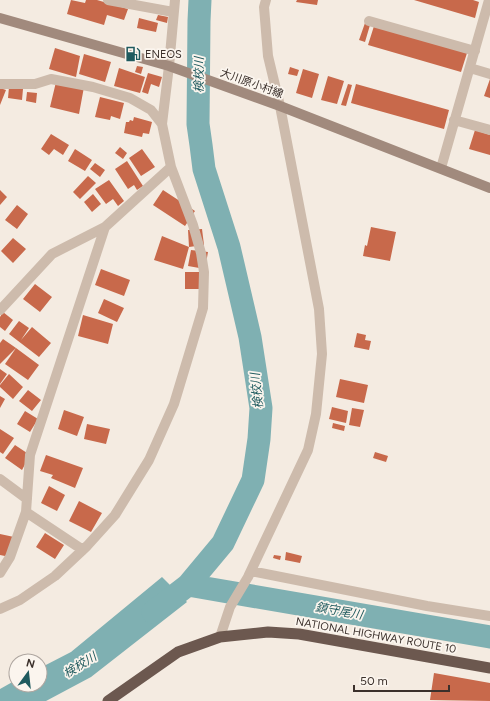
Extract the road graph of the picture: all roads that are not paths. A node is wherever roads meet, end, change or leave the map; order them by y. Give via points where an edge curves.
1 (108, 0) edge
2 (175, 0) edge
3 (266, 0) edge
4 (490, 0) edge
5 (173, 12) junction
6 (488, 14) edge
7 (0, 18) edge
8 (369, 21) dead end
9 (475, 51) junction
10 (169, 66) junction
11 (470, 68) junction
12 (490, 74) edge
13 (0, 84) edge
14 (280, 106) junction
15 (454, 120) junction
16 (162, 124) junction
17 (490, 130) edge
18 (171, 167) junction
19 (441, 168) junction
20 (490, 188) edge
21 (105, 227) junction
22 (0, 310) edge
23 (3, 483) edge
24 (27, 499) junction
25 (26, 512) junction
26 (83, 550) junction
27 (0, 573) edge
28 (249, 574) junction
29 (0, 610) edge
30 (490, 616) edge
31 (220, 637) junction
32 (490, 668) edge
33 (108, 701) edge

1 - 5 street
2 - 5 street
3 - 14 street via 264,7 268,56
4 - 6 street
5 - 10 street
6 - 9 street
7 - 10 main road, 大川原小村線
8 - 9 street
9 - 11 street
10 - 14 main road, 大川原小村線
10 - 16 street
11 - 12 street
11 - 15 street
13 - 16 street via 35,84 51,79 94,87 130,98 151,110
14 - 19 main road, 大川原小村線
14 - 28 street via 319,309 322,354 316,414 308,450
15 - 17 street
15 - 19 street
16 - 18 street
18 - 21 street
18 - 26 street via 201,254 204,272 203,308 174,404 149,460 115,515
19 - 20 main road, 大川原小村線
21 - 22 street via 52,254
21 - 24 street via 30,455
23 - 24 street
24 - 25 street
25 - 26 street
25 - 27 street via 10,557
26 - 29 street via 55,576 20,600
28 - 30 street
28 - 31 street via 230,607
31 - 32 highway, NATIONAL HIGHWAY ROUTE 10 via 268,632 299,634
31 - 33 highway, NATIONAL HIGHWAY ROUTE 10 via 178,652

